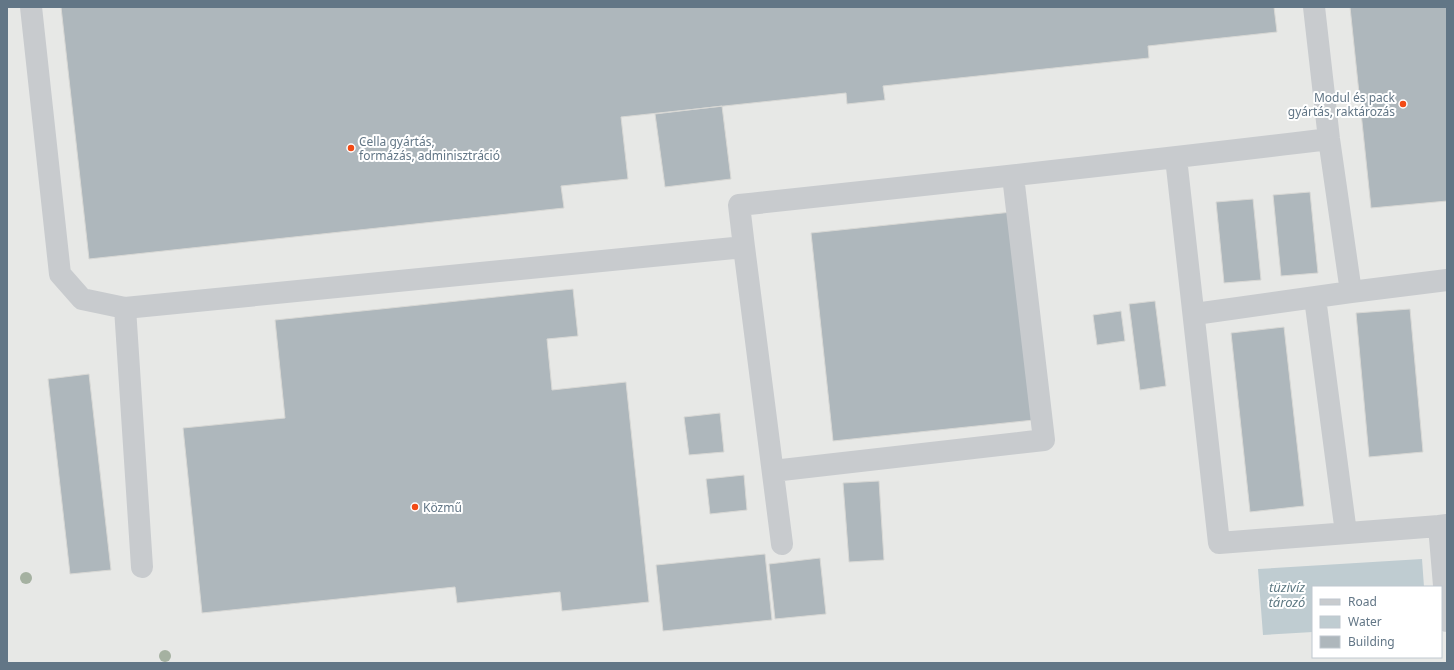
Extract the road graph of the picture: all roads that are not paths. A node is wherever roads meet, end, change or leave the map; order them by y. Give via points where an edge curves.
1 (31, 7) edge
2 (1314, 7) edge
3 (1330, 139) junction
4 (1176, 158) junction
5 (1013, 176) junction
6 (744, 247) junction
7 (1447, 280) edge
8 (1351, 292) junction
9 (1316, 298) junction
10 (125, 308) junction
11 (1195, 314) junction
12 (773, 471) junction
13 (1443, 526) edge
14 (1346, 533) junction
15 (782, 544) dead end
16 (142, 567) dead end
17 (1447, 621) edge

1 - 10 lane via 60,274 82,299
2 - 3 lane
3 - 4 lane
3 - 8 lane
4 - 5 lane
4 - 11 lane
5 - 6 lane via 739,205
5 - 12 lane via 1044,440
6 - 10 lane
6 - 12 lane
7 - 8 lane
8 - 9 lane
9 - 11 lane
9 - 14 lane
10 - 16 lane
11 - 14 lane via 1219,543
12 - 15 lane
13 - 14 lane
13 - 17 lane

